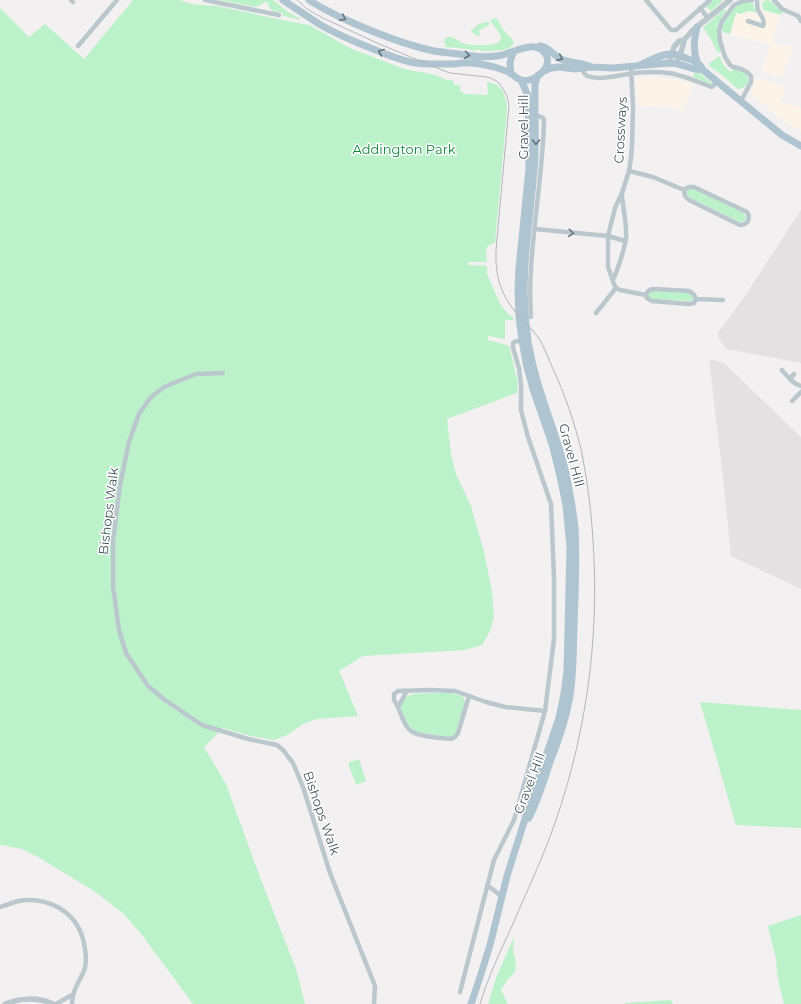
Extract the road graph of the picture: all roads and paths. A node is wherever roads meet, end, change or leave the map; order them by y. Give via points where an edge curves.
1 (117, 0) edge
2 (205, 0) edge
3 (284, 0) edge
4 (289, 0) edge
5 (308, 0) edge
6 (646, 0) edge
7 (710, 0) edge
8 (730, 0) edge
9 (752, 0) edge
10 (757, 0) edge
11 (774, 0) edge
12 (265, 5) dead end
13 (294, 7) junction
14 (700, 8) junction
15 (264, 12) junction
16 (279, 15) dead end
17 (799, 16) edge
18 (708, 18) junction
19 (748, 21) dead end
20 (801, 21) edge
21 (697, 28) junction
22 (78, 46) dead end
23 (532, 47) junction
24 (514, 52) junction
25 (675, 54) junction
26 (697, 62) junction
27 (673, 63) junction
28 (640, 65) junction
29 (591, 67) junction
30 (582, 68) junction
31 (632, 70) junction
32 (703, 70) junction
33 (541, 73) junction
34 (511, 74) junction
35 (521, 80) junction
36 (717, 82) junction
37 (741, 101) junction
38 (537, 116) junction
39 (801, 146) edge
40 (629, 171) junction
41 (684, 190) junction
42 (622, 193) junction
43 (534, 229) junction
44 (608, 236) junction
45 (625, 241) junction
46 (612, 279) junction
47 (616, 288) junction
48 (646, 295) junction
49 (527, 297) junction
50 (696, 299) junction
51 (723, 300) dead end
52 (596, 313) dead end
53 (531, 317) dead end
54 (518, 341) junction
55 (782, 370) dead end
56 (223, 373) dead end
57 (794, 374) dead end
58 (790, 379) junction
59 (801, 386) edge
60 (801, 392) edge
61 (792, 401) dead end
62 (407, 691) junction
63 (469, 696) junction
64 (398, 707) junction
65 (545, 711) junction
66 (520, 836) junction
67 (488, 886) junction
68 (502, 897) junction
69 (0, 907) edge
70 (460, 992) dead end
71 (72, 996) junction
72 (5, 1004) edge
73 (54, 1004) edge
74 (72, 1004) edge
75 (374, 1004) edge
76 (470, 1004) edge

1 - 22 street
2 - 15 street
3 - 13 main road
4 - 13 main road
5 -> 24 main road via 371,31 422,48 475,56 497,56
6 - 14 street via 671,30 676,30
7 - 14 street
8 - 18 street
9 - 37 street via 734,5 722,21 719,31 725,57 730,65 751,76 751,82
10 - 19 street via 763,26
11 - 17 street via 782,9
12 - 15 street
34 -> 13 main road via 501,68 479,63 427,64 399,58 354,41 319,24
14 - 18 street
15 - 16 street
17 - 20 street
18 - 21 street
21 - 25 street via 675,45
21 - 26 main road via 694,40
23 - 24 main road
23 -> 29 main road via 542,46 564,60
23 - 33 main road via 546,55 548,64
24 - 34 main road via 510,63
25 - 26 main road
25 - 27 street
25 - 28 main road via 662,55
26 - 32 main road
27 - 28 main road
27 - 32 main road
28 - 31 main road
29 - 30 main road
29 - 31 main road
30 - 31 street via 586,76 593,77 607,77
30 - 33 main road via 553,68
31 - 36 street via 668,73 712,87
31 - 40 street, Crossways via 632,145
32 - 36 main road
33 - 35 main road via 528,80
33 - 38 main road, Gravel Hill via 535,84
34 - 35 main road
35 - 54 main road, Gravel Hill via 528,96 529,169 519,268
36 - 37 main road
37 - 39 main road via 782,135
38 - 43 street, Gravel Hill via 544,120 544,137
38 -> 49 main road, Gravel Hill via 525,268
40 - 41 street via 653,177
40 - 42 street, Crossways
41 - 41 street via 694,187 747,212 748,221 740,225 688,200
42 - 44 street, Crossways via 615,208
42 - 45 street, Crossways
43 -> 44 street
43 - 49 street, Gravel Hill
44 - 45 street
44 - 46 street, Crossways via 608,267
45 - 46 street, Crossways via 622,256
46 - 47 street, Crossways
47 - 48 street
47 - 52 street
48 - 50 street via 652,301 674,303 691,304
48 - 50 street via 654,289 689,292
49 - 53 street, Gravel Hill
49 - 66 main road, Gravel Hill via 526,323 532,363 570,492 576,561 572,675 567,712 535,806
50 - 51 street
54 - 65 street, Gravel Hill via 512,343 512,348 519,368 521,410 551,504 554,639
54 - 66 main road, Gravel Hill via 548,430 560,476 568,519 570,563 564,694 559,718
55 - 58 street
56 - 75 street, Bishops Walk via 196,374 164,387 150,398 139,414 129,442 120,485 113,541 113,586 119,630 126,653 148,686 165,700 202,725 277,745 289,758 303,787 330,873 375,986
57 - 58 street
58 - 59 street
60 - 61 street
62 - 63 street via 455,691
62 - 64 street
62 - 64 street via 398,691 394,694
63 - 64 street via 458,733 451,739 411,732
63 - 65 street via 505,707
65 - 67 street, Gravel Hill via 514,820 494,860
66 - 68 main road, Gravel Hill
67 - 68 street
67 - 70 street, Gravel Hill
68 - 76 main road, Gravel Hill via 490,945
69 - 71 street via 31,900 56,905 71,917 81,932 85,949 85,967
71 - 73 street
71 - 74 street
72 - 73 street via 30,999

